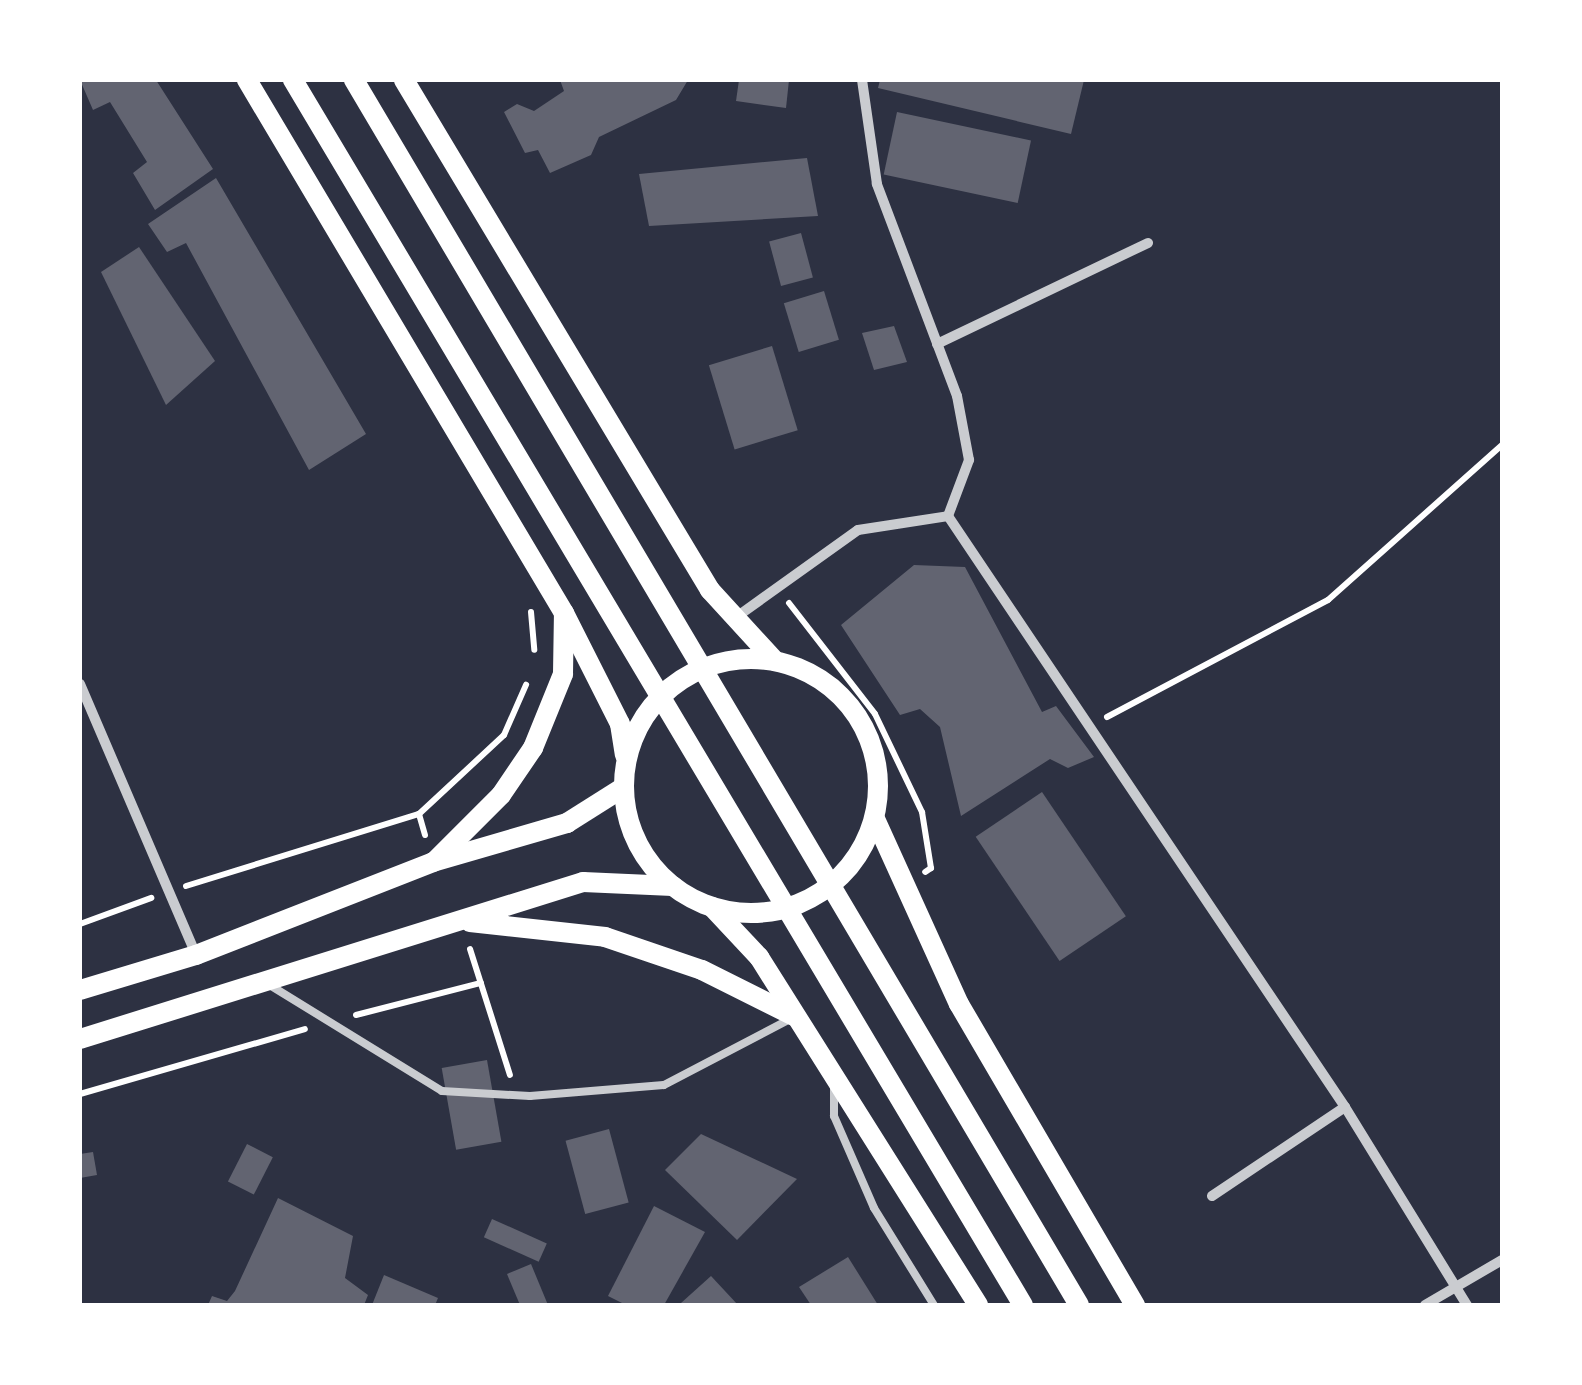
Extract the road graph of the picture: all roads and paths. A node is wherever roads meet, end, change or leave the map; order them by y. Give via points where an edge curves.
1 (247, 80) edge
2 (293, 80) edge
3 (354, 80) edge
4 (404, 80) edge
5 (862, 80) edge
6 (1148, 243) dead end
7 (937, 344) junction
8 (1502, 444) edge
9 (948, 516) junction
10 (776, 586) junction
11 (530, 598) dead end
12 (564, 613) junction
13 (734, 618) junction
14 (774, 661) junction
15 (80, 684) edge
16 (1087, 727) junction
17 (626, 762) junction
18 (624, 786) junction
19 (419, 814) junction
20 (875, 819) junction
21 (434, 862) junction
22 (905, 885) junction
23 (673, 886) junction
24 (169, 891) junction
25 (712, 906) junction
26 (461, 921) junction
27 (80, 924) edge
28 (196, 954) junction
29 (266, 982) junction
30 (481, 983) junction
31 (80, 990) edge
32 (796, 1016) junction
33 (330, 1022) junction
34 (80, 1039) edge
35 (834, 1073) junction
36 (80, 1094) edge
37 (517, 1095) junction
38 (1344, 1107) junction
39 (1212, 1196) dead end
40 (1502, 1260) edge
41 (1455, 1286) junction
42 (934, 1305) edge
43 (978, 1305) edge
44 (1023, 1305) edge
45 (1080, 1305) edge
46 (1135, 1305) edge
47 (1425, 1305) edge
48 (1467, 1305) edge

1 - 12 main road
2 - 44 main road
3 - 45 main road
4 - 13 main road via 710,590
5 - 7 street via 877,184
6 - 7 street
7 - 9 street via 957,396 968,460
8 - 16 path via 1328,600
9 - 10 street via 858,530
9 - 16 street
10 - 13 street
10 - 22 path via 875,714 922,812 930,868
11 - 19 path via 535,665 504,735
12 - 17 main road via 620,724
12 - 21 main road via 562,674 533,748 501,795
13 - 14 main road
14 - 17 main road via 709,666 680,681 646,716
14 - 20 main road via 836,692 859,719 879,784
15 - 24 street
16 - 38 street
17 - 18 main road
18 - 21 main road via 566,823
18 - 23 main road via 637,842
19 - 21 path
19 - 24 path
20 - 22 main road
20 - 25 main road via 862,851 813,898 746,913
21 - 28 main road
22 - 46 main road via 959,1004
23 - 25 main road
23 - 26 main road via 583,882
24 - 27 path
24 - 28 street
25 - 32 main road via 759,956
26 - 29 main road
26 - 30 path
26 - 32 main road via 605,938 702,970
28 - 31 main road
29 - 33 lane
29 - 34 main road
30 - 33 path
30 - 37 path
32 - 35 main road
32 - 37 lane via 664,1085
33 - 36 path
33 - 37 lane via 442,1091
35 - 42 lane via 834,1116 874,1208
35 - 43 main road
38 - 39 street
38 - 41 street
40 - 41 street
41 - 47 street
41 - 48 street

